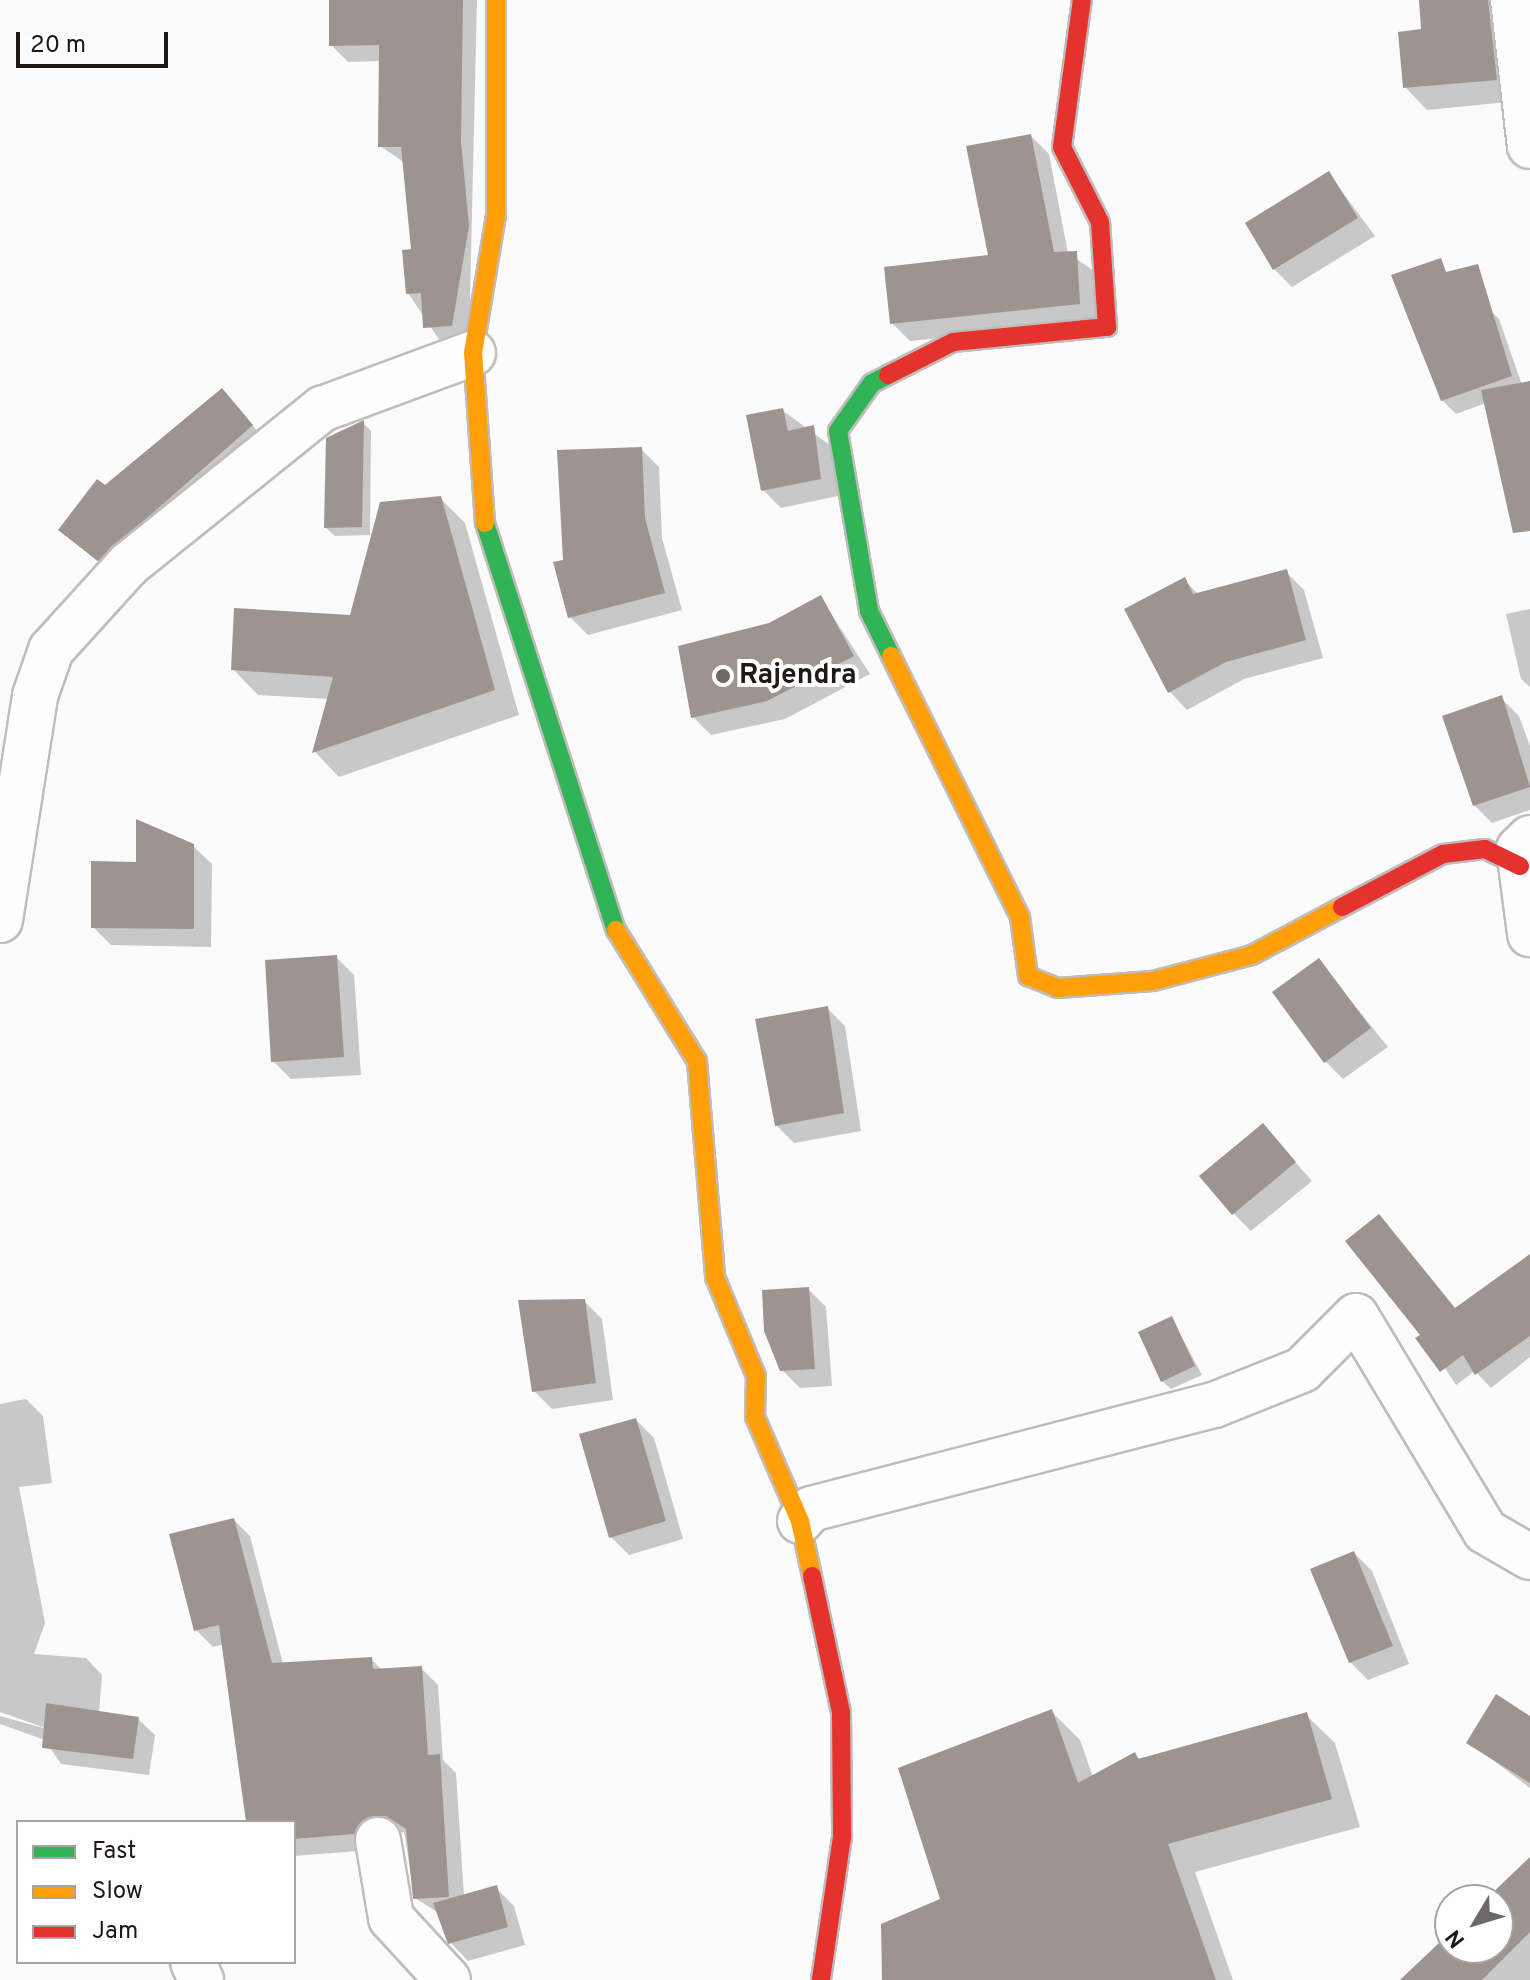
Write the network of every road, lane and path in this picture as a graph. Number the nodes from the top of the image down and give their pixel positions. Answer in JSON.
{"nodes":[{"id":1,"x":496,"y":0,"type":"edge"},
{"id":2,"x":1082,"y":0,"type":"edge"},
{"id":3,"x":1513,"y":0,"type":"edge"},
{"id":4,"x":1529,"y":133,"type":"edge"},
{"id":5,"x":473,"y":353,"type":"junction"},
{"id":6,"x":1525,"y":852,"type":"edge"},
{"id":7,"x":0,"y":920,"type":"edge"},
{"id":8,"x":1530,"y":934,"type":"edge"},
{"id":9,"x":800,"y":1521,"type":"junction"},
{"id":10,"x":1530,"y":1557,"type":"edge"},
{"id":11,"x":378,"y":1840,"type":"dead end"},
{"id":12,"x":448,"y":1980,"type":"edge"},
{"id":13,"x":821,"y":1980,"type":"edge"}],
"edges":[{"from":1,"to":5,"type":"street"},
{"from":2,"to":6,"type":"street"},
{"from":3,"to":4,"type":"street"},
{"from":5,"to":7,"type":"street"},
{"from":5,"to":9,"type":"street"},
{"from":6,"to":8,"type":"street"},
{"from":9,"to":10,"type":"street"},
{"from":9,"to":13,"type":"street"},
{"from":11,"to":12,"type":"street"}]}
